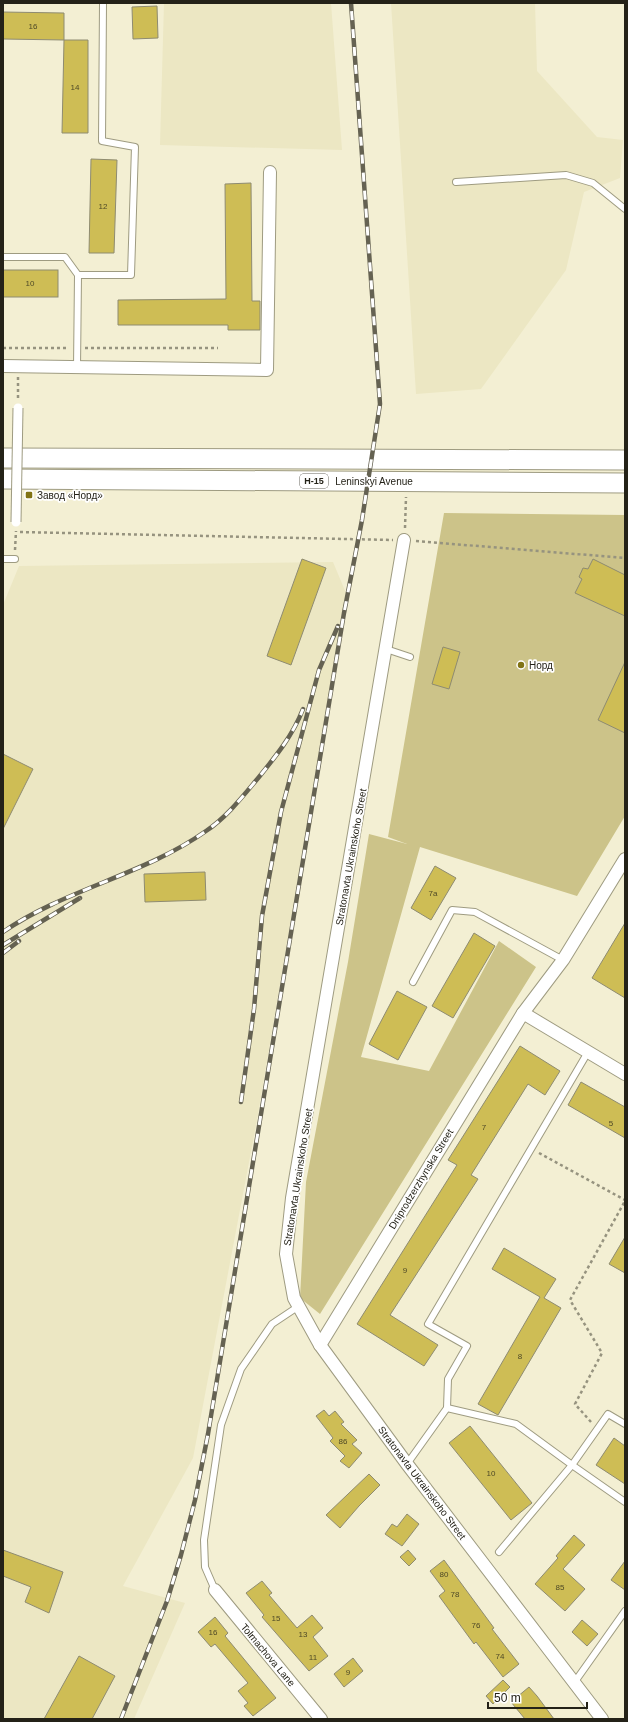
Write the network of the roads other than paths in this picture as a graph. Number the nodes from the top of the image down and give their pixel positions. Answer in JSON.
{"nodes":[{"id":1,"x":103,"y":3,"type":"edge"},
{"id":2,"x":270,"y":172,"type":"dead end"},
{"id":3,"x":456,"y":182,"type":"dead end"},
{"id":4,"x":625,"y":209,"type":"edge"},
{"id":5,"x":3,"y":257,"type":"edge"},
{"id":6,"x":78,"y":275,"type":"junction"},
{"id":7,"x":3,"y":366,"type":"edge"},
{"id":8,"x":77,"y":368,"type":"junction"},
{"id":9,"x":18,"y":408,"type":"road end"},
{"id":10,"x":3,"y":458,"type":"edge"},
{"id":11,"x":625,"y":460,"type":"edge"},
{"id":12,"x":3,"y":479,"type":"edge"},
{"id":13,"x":625,"y":483,"type":"edge"},
{"id":14,"x":16,"y":522,"type":"road end"},
{"id":15,"x":404,"y":540,"type":"road end"},
{"id":16,"x":3,"y":558,"type":"edge"},
{"id":17,"x":15,"y":559,"type":"road end"},
{"id":18,"x":386,"y":649,"type":"junction"},
{"id":19,"x":410,"y":657,"type":"dead end"},
{"id":20,"x":625,"y":858,"type":"edge"},
{"id":21,"x":563,"y":960,"type":"junction"},
{"id":22,"x":413,"y":982,"type":"dead end"},
{"id":23,"x":523,"y":1013,"type":"junction"},
{"id":24,"x":588,"y":1052,"type":"junction"},
{"id":25,"x":625,"y":1074,"type":"edge"},
{"id":26,"x":299,"y":1306,"type":"junction"},
{"id":27,"x":320,"y":1345,"type":"junction"},
{"id":28,"x":447,"y":1408,"type":"junction"},
{"id":29,"x":625,"y":1424,"type":"edge"},
{"id":30,"x":407,"y":1464,"type":"junction"},
{"id":31,"x":572,"y":1465,"type":"junction"},
{"id":32,"x":625,"y":1502,"type":"edge"},
{"id":33,"x":499,"y":1552,"type":"dead end"},
{"id":34,"x":215,"y":1590,"type":"joint"},
{"id":35,"x":625,"y":1611,"type":"edge"},
{"id":36,"x":574,"y":1683,"type":"junction"},
{"id":37,"x":321,"y":1719,"type":"edge"},
{"id":38,"x":602,"y":1719,"type":"edge"}],
"edges":[{"from":1,"to":6,"type":"lane"},
{"from":2,"to":8,"type":"street"},
{"from":3,"to":4,"type":"lane"},
{"from":5,"to":6,"type":"lane"},
{"from":6,"to":8,"type":"lane"},
{"from":7,"to":8,"type":"street"},
{"from":9,"to":14,"type":"street","bridge":true},
{"from":10,"to":11,"type":"main road"},
{"from":12,"to":13,"type":"main road","name":"Leninskyi Avenue","number":"Н-15"},
{"from":15,"to":18,"type":"street","name":"Stratonavta Ukrainskoho Street"},
{"from":16,"to":17,"type":"lane"},
{"from":18,"to":19,"type":"lane"},
{"from":18,"to":26,"type":"street","name":"Stratonavta Ukrainskoho Street"},
{"from":20,"to":21,"type":"street","name":"Dniprodzerzhynska Street"},
{"from":21,"to":22,"type":"lane"},
{"from":21,"to":23,"type":"street","name":"Dniprodzerzhynska Street"},
{"from":23,"to":24,"type":"street"},
{"from":23,"to":27,"type":"street","name":"Dniprodzerzhynska Street"},
{"from":24,"to":25,"type":"street"},
{"from":24,"to":28,"type":"lane"},
{"from":26,"to":27,"type":"street","name":"Stratonavta Ukrainskoho Street"},
{"from":26,"to":34,"type":"lane"},
{"from":27,"to":30,"type":"street","name":"Stratonavta Ukrainskoho Street"},
{"from":28,"to":30,"type":"lane"},
{"from":28,"to":31,"type":"lane"},
{"from":29,"to":31,"type":"lane"},
{"from":30,"to":36,"type":"street","name":"Stratonavta Ukrainskoho Street"},
{"from":31,"to":32,"type":"lane"},
{"from":31,"to":33,"type":"lane"},
{"from":34,"to":37,"type":"street","name":"Tolmachova Lane"},
{"from":35,"to":36,"type":"lane"},
{"from":36,"to":38,"type":"street","name":"Stratonavta Ukrainskoho Street"}]}
